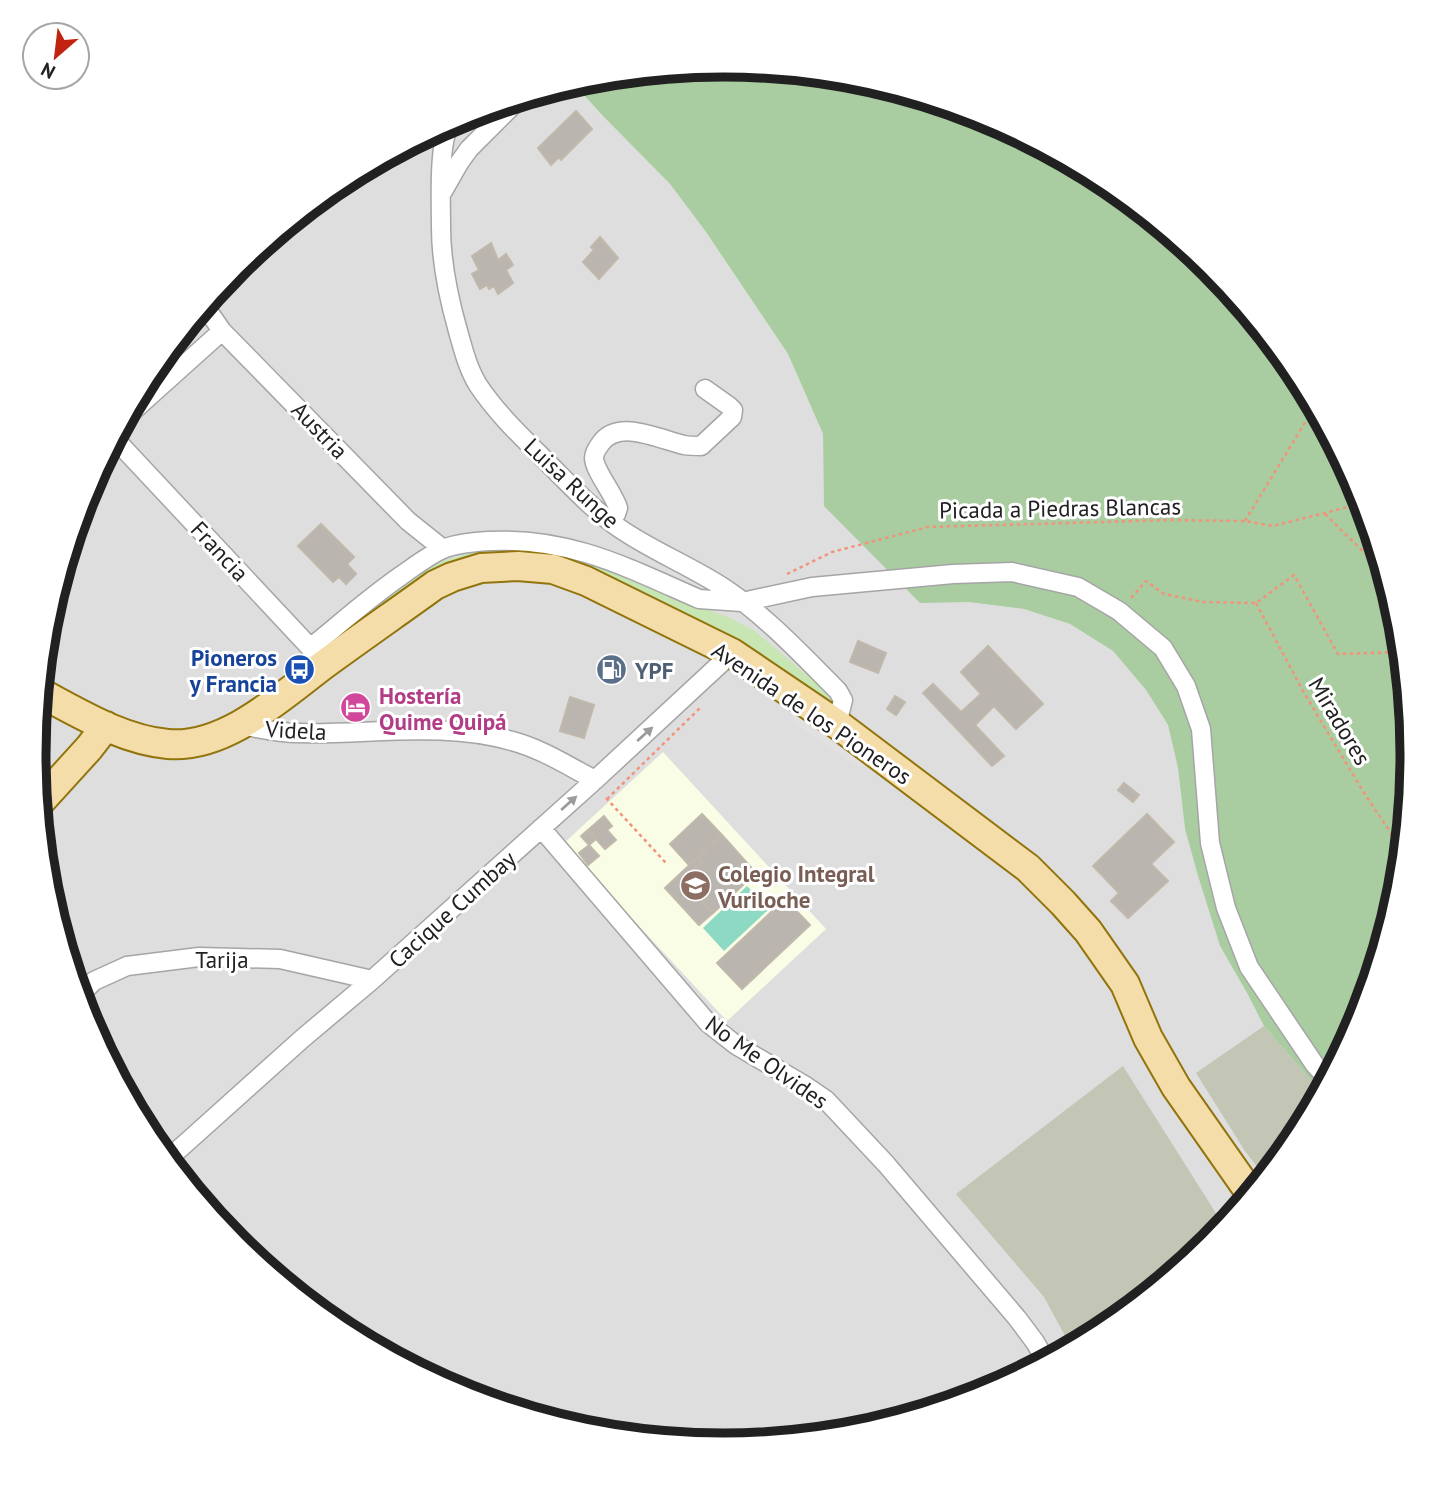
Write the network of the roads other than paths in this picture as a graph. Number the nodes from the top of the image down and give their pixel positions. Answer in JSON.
{"nodes":[{"id":1,"x":506,"y":113,"type":"edge"},
{"id":2,"x":445,"y":137,"type":"edge"},
{"id":3,"x":441,"y":194,"type":"junction"},
{"id":4,"x":210,"y":313,"type":"edge"},
{"id":5,"x":222,"y":331,"type":"junction"},
{"id":6,"x":705,"y":389,"type":"dead end"},
{"id":7,"x":148,"y":397,"type":"edge"},
{"id":8,"x":120,"y":445,"type":"edge"},
{"id":9,"x":609,"y":520,"type":"junction"},
{"id":10,"x":443,"y":549,"type":"junction"},
{"id":11,"x":742,"y":602,"type":"junction"},
{"id":12,"x":733,"y":653,"type":"junction"},
{"id":13,"x":318,"y":656,"type":"junction"},
{"id":14,"x":48,"y":696,"type":"edge"},
{"id":15,"x":837,"y":724,"type":"junction"},
{"id":16,"x":240,"y":725,"type":"junction"},
{"id":17,"x":106,"y":726,"type":"junction"},
{"id":18,"x":595,"y":780,"type":"junction"},
{"id":19,"x":47,"y":794,"type":"edge"},
{"id":20,"x":541,"y":828,"type":"junction"},
{"id":21,"x":372,"y":980,"type":"junction"},
{"id":22,"x":87,"y":988,"type":"edge"},
{"id":23,"x":1322,"y":1072,"type":"edge"},
{"id":24,"x":175,"y":1152,"type":"edge"},
{"id":25,"x":1245,"y":1186,"type":"edge"},
{"id":26,"x":1041,"y":1353,"type":"edge"}],
"edges":[{"from":1,"to":3,"type":"street"},
{"from":2,"to":3,"type":"street","name":"Luisa Runge"},
{"from":3,"to":9,"type":"street","name":"Luisa Runge"},
{"from":4,"to":5,"type":"street","name":"Austria"},
{"from":5,"to":7,"type":"street"},
{"from":5,"to":10,"type":"street","name":"Austria"},
{"from":6,"to":9,"type":"street"},
{"from":8,"to":13,"type":"street","name":"Francia"},
{"from":9,"to":11,"type":"street","name":"Luisa Runge"},
{"from":10,"to":11,"type":"street"},
{"from":10,"to":13,"type":"street"},
{"from":11,"to":15,"type":"street","name":"Luisa Runge"},
{"from":11,"to":23,"type":"street"},
{"from":12,"to":13,"type":"main road","name":"Avenida de los Pioneros"},
{"from":12,"to":15,"type":"main road","name":"Avenida de los Pioneros"},
{"from":18,"to":12,"type":"street","name":"Cacique Cumbay","one_way":true},
{"from":13,"to":16,"type":"main road","name":"Avenida de los Pioneros"},
{"from":14,"to":17,"type":"main road","name":"Avenida de los Pioneros"},
{"from":15,"to":25,"type":"main road","name":"Avenida de los Pioneros"},
{"from":16,"to":17,"type":"main road","name":"Avenida de los Pioneros"},
{"from":16,"to":18,"type":"street","name":"Videla"},
{"from":17,"to":19,"type":"main road"},
{"from":20,"to":18,"type":"street","name":"Cacique Cumbay","one_way":true},
{"from":20,"to":21,"type":"street","name":"Cacique Cumbay"},
{"from":20,"to":26,"type":"street","name":"No Me Olvides"},
{"from":21,"to":22,"type":"street","name":"Tarija"},
{"from":21,"to":24,"type":"street","name":"Cacique Cumbay"}]}
